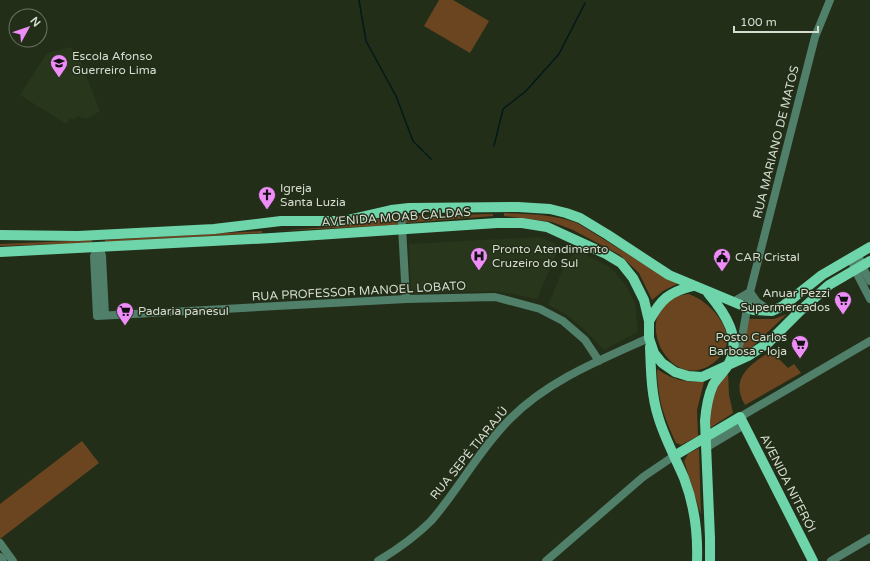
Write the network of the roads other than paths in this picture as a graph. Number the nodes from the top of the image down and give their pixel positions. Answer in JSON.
{"nodes":[{"id":1,"x":830,"y":0,"type":"edge"},
{"id":2,"x":401,"y":209,"type":"junction"},
{"id":3,"x":274,"y":222,"type":"junction"},
{"id":4,"x":403,"y":229,"type":"junction"},
{"id":5,"x":0,"y":235,"type":"edge"},
{"id":6,"x":100,"y":235,"type":"junction"},
{"id":7,"x":272,"y":238,"type":"junction"},
{"id":8,"x":99,"y":246,"type":"junction"},
{"id":9,"x":870,"y":247,"type":"edge"},
{"id":10,"x":0,"y":252,"type":"edge"},
{"id":11,"x":855,"y":256,"type":"junction"},
{"id":12,"x":862,"y":266,"type":"edge"},
{"id":13,"x":870,"y":282,"type":"edge"},
{"id":14,"x":693,"y":286,"type":"junction"},
{"id":15,"x":706,"y":292,"type":"junction"},
{"id":16,"x":750,"y":292,"type":"junction"},
{"id":17,"x":406,"y":299,"type":"junction"},
{"id":18,"x":870,"y":299,"type":"edge"},
{"id":19,"x":733,"y":302,"type":"junction"},
{"id":20,"x":748,"y":308,"type":"junction"},
{"id":21,"x":772,"y":311,"type":"junction"},
{"id":22,"x":649,"y":320,"type":"junction"},
{"id":23,"x":649,"y":338,"type":"junction"},
{"id":24,"x":870,"y":341,"type":"edge"},
{"id":25,"x":599,"y":361,"type":"junction"},
{"id":26,"x":728,"y":365,"type":"junction"},
{"id":27,"x":742,"y":421,"type":"junction"},
{"id":28,"x":707,"y":442,"type":"junction"},
{"id":29,"x":674,"y":456,"type":"junction"},
{"id":30,"x":870,"y":538,"type":"edge"},
{"id":31,"x":0,"y":543,"type":"edge"},
{"id":32,"x":0,"y":557,"type":"edge"},
{"id":33,"x":3,"y":561,"type":"edge"},
{"id":34,"x":13,"y":561,"type":"edge"},
{"id":35,"x":378,"y":561,"type":"edge"},
{"id":36,"x":546,"y":561,"type":"edge"},
{"id":37,"x":697,"y":561,"type":"edge"},
{"id":38,"x":710,"y":561,"type":"edge"},
{"id":39,"x":813,"y":561,"type":"edge"},
{"id":40,"x":831,"y":561,"type":"edge"}],
"edges":[{"from":1,"to":16,"type":"street","name":"RUA MARIANO DE MATOS"},
{"from":2,"to":3,"type":"main road","name":"AVENIDA MOAB CALDAS"},
{"from":2,"to":4,"type":"street"},
{"from":2,"to":14,"type":"main road","name":"AVENIDA MOAB CALDAS"},
{"from":3,"to":6,"type":"main road","name":"AVENIDA MOAB CALDAS"},
{"from":3,"to":7,"type":"main road"},
{"from":4,"to":7,"type":"main road","name":"AVENIDA MOAB CALDAS"},
{"from":4,"to":17,"type":"street"},
{"from":4,"to":22,"type":"main road","name":"AVENIDA MOAB CALDAS"},
{"from":5,"to":6,"type":"main road","name":"AVENIDA MOAB CALDAS"},
{"from":6,"to":8,"type":"main road"},
{"from":7,"to":8,"type":"main road","name":"AVENIDA MOAB CALDAS"},
{"from":8,"to":10,"type":"main road","name":"AVENIDA MOAB CALDAS"},
{"from":8,"to":17,"type":"street","name":"RUA PROFESSOR MANOEL LOBATO"},
{"from":9,"to":11,"type":"main road"},
{"from":11,"to":12,"type":"street"},
{"from":11,"to":21,"type":"main road"},
{"from":12,"to":13,"type":"street"},
{"from":12,"to":18,"type":"street"},
{"from":12,"to":26,"type":"main road"},
{"from":14,"to":15,"type":"main road","name":"AVENIDA MOAB CALDAS"},
{"from":14,"to":22,"type":"main road"},
{"from":15,"to":19,"type":"main road","name":"AVENIDA MOAB CALDAS"},
{"from":15,"to":26,"type":"main road","name":"AVENIDA MOAB CALDAS"},
{"from":16,"to":19,"type":"street"},
{"from":16,"to":20,"type":"street","name":"RUA MARIANO DE MATOS"},
{"from":16,"to":21,"type":"street"},
{"from":17,"to":25,"type":"street","name":"RUA PROFESSOR MANOEL LOBATO"},
{"from":19,"to":20,"type":"main road","name":"AVENIDA MOAB CALDAS"},
{"from":20,"to":21,"type":"main road","name":"AVENIDA MOAB CALDAS"},
{"from":20,"to":26,"type":"street","name":"RUA MARIANO DE MATOS"},
{"from":22,"to":23,"type":"main road","name":"AVENIDA MOAB CALDAS"},
{"from":23,"to":25,"type":"street","name":"RUA SEPÉ TIARAJÚ"},
{"from":23,"to":26,"type":"main road","name":"AVENIDA MOAB CALDAS"},
{"from":23,"to":29,"type":"main road"},
{"from":24,"to":27,"type":"street"},
{"from":25,"to":35,"type":"street","name":"RUA SEPÉ TIARAJÚ"},
{"from":26,"to":28,"type":"main road"},
{"from":27,"to":28,"type":"main road"},
{"from":27,"to":39,"type":"main road","name":"AVENIDA NITERÓI"},
{"from":28,"to":29,"type":"main road"},
{"from":28,"to":38,"type":"main road"},
{"from":29,"to":36,"type":"street"},
{"from":29,"to":37,"type":"main road"},
{"from":30,"to":40,"type":"street"},
{"from":31,"to":34,"type":"street"},
{"from":32,"to":33,"type":"street"}]}
